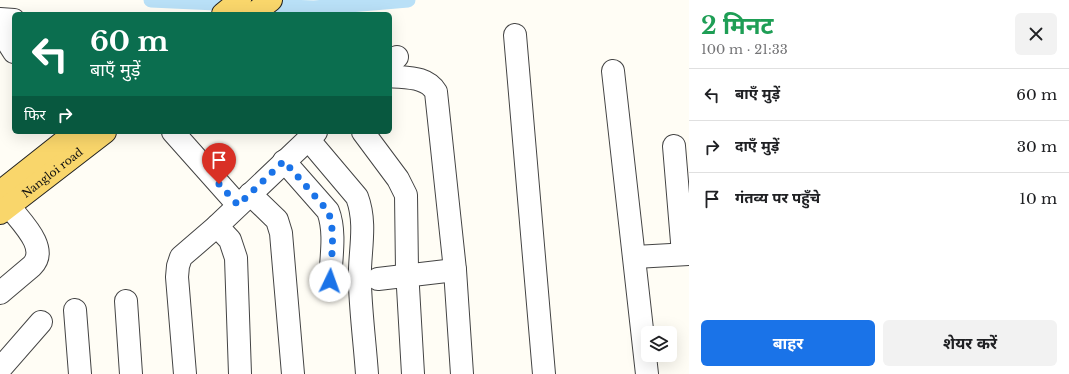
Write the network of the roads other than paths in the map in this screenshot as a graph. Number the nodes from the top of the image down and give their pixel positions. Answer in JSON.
{"nodes":[{"id":1,"x":515,"y":35,"type":"dead end"},
{"id":2,"x":392,"y":66,"type":"edge"},
{"id":3,"x":613,"y":71,"type":"dead end"},
{"id":4,"x":71,"y":134,"type":"edge"},
{"id":5,"x":103,"y":134,"type":"edge"},
{"id":6,"x":175,"y":134,"type":"edge"},
{"id":7,"x":364,"y":134,"type":"edge"},
{"id":8,"x":312,"y":136,"type":"edge"},
{"id":9,"x":674,"y":146,"type":"dead end"},
{"id":10,"x":284,"y":161,"type":"junction"},
{"id":11,"x":244,"y":199,"type":"junction"},
{"id":12,"x":3,"y":204,"type":"edge"},
{"id":13,"x":218,"y":226,"type":"junction"},
{"id":14,"x":686,"y":254,"type":"edge"},
{"id":15,"x":635,"y":257,"type":"junction"},
{"id":16,"x":455,"y":270,"type":"junction"},
{"id":17,"x":407,"y":275,"type":"junction"},
{"id":18,"x":378,"y":279,"type":"dead end"},
{"id":19,"x":330,"y":281,"type":"dead end"},
{"id":20,"x":0,"y":293,"type":"edge"},
{"id":21,"x":126,"y":301,"type":"dead end"},
{"id":22,"x":75,"y":310,"type":"dead end"},
{"id":23,"x":41,"y":322,"type":"dead end"},
{"id":24,"x":0,"y":369,"type":"edge"},
{"id":25,"x":77,"y":371,"type":"edge"},
{"id":26,"x":131,"y":374,"type":"edge"},
{"id":27,"x":185,"y":374,"type":"edge"},
{"id":28,"x":240,"y":374,"type":"edge"},
{"id":29,"x":293,"y":374,"type":"edge"},
{"id":30,"x":367,"y":374,"type":"edge"},
{"id":31,"x":413,"y":374,"type":"edge"},
{"id":32,"x":462,"y":374,"type":"edge"},
{"id":33,"x":544,"y":374,"type":"edge"},
{"id":34,"x":647,"y":374,"type":"edge"}],
"edges":[{"from":1,"to":33,"type":"street"},
{"from":2,"to":16,"type":"street"},
{"from":3,"to":15,"type":"street"},
{"from":4,"to":12,"type":"main road"},
{"from":5,"to":12,"type":"main road","name":"Nangloi road"},
{"from":6,"to":11,"type":"street"},
{"from":7,"to":17,"type":"street"},
{"from":8,"to":10,"type":"street"},
{"from":8,"to":30,"type":"street"},
{"from":9,"to":14,"type":"street"},
{"from":10,"to":11,"type":"street"},
{"from":10,"to":19,"type":"street"},
{"from":11,"to":13,"type":"street"},
{"from":11,"to":29,"type":"street"},
{"from":12,"to":20,"type":"street"},
{"from":13,"to":27,"type":"street"},
{"from":13,"to":28,"type":"street"},
{"from":14,"to":15,"type":"street"},
{"from":15,"to":34,"type":"street"},
{"from":16,"to":17,"type":"street"},
{"from":16,"to":32,"type":"street"},
{"from":17,"to":18,"type":"street"},
{"from":17,"to":31,"type":"street"},
{"from":21,"to":26,"type":"street"},
{"from":22,"to":25,"type":"street"},
{"from":23,"to":24,"type":"street"}]}
